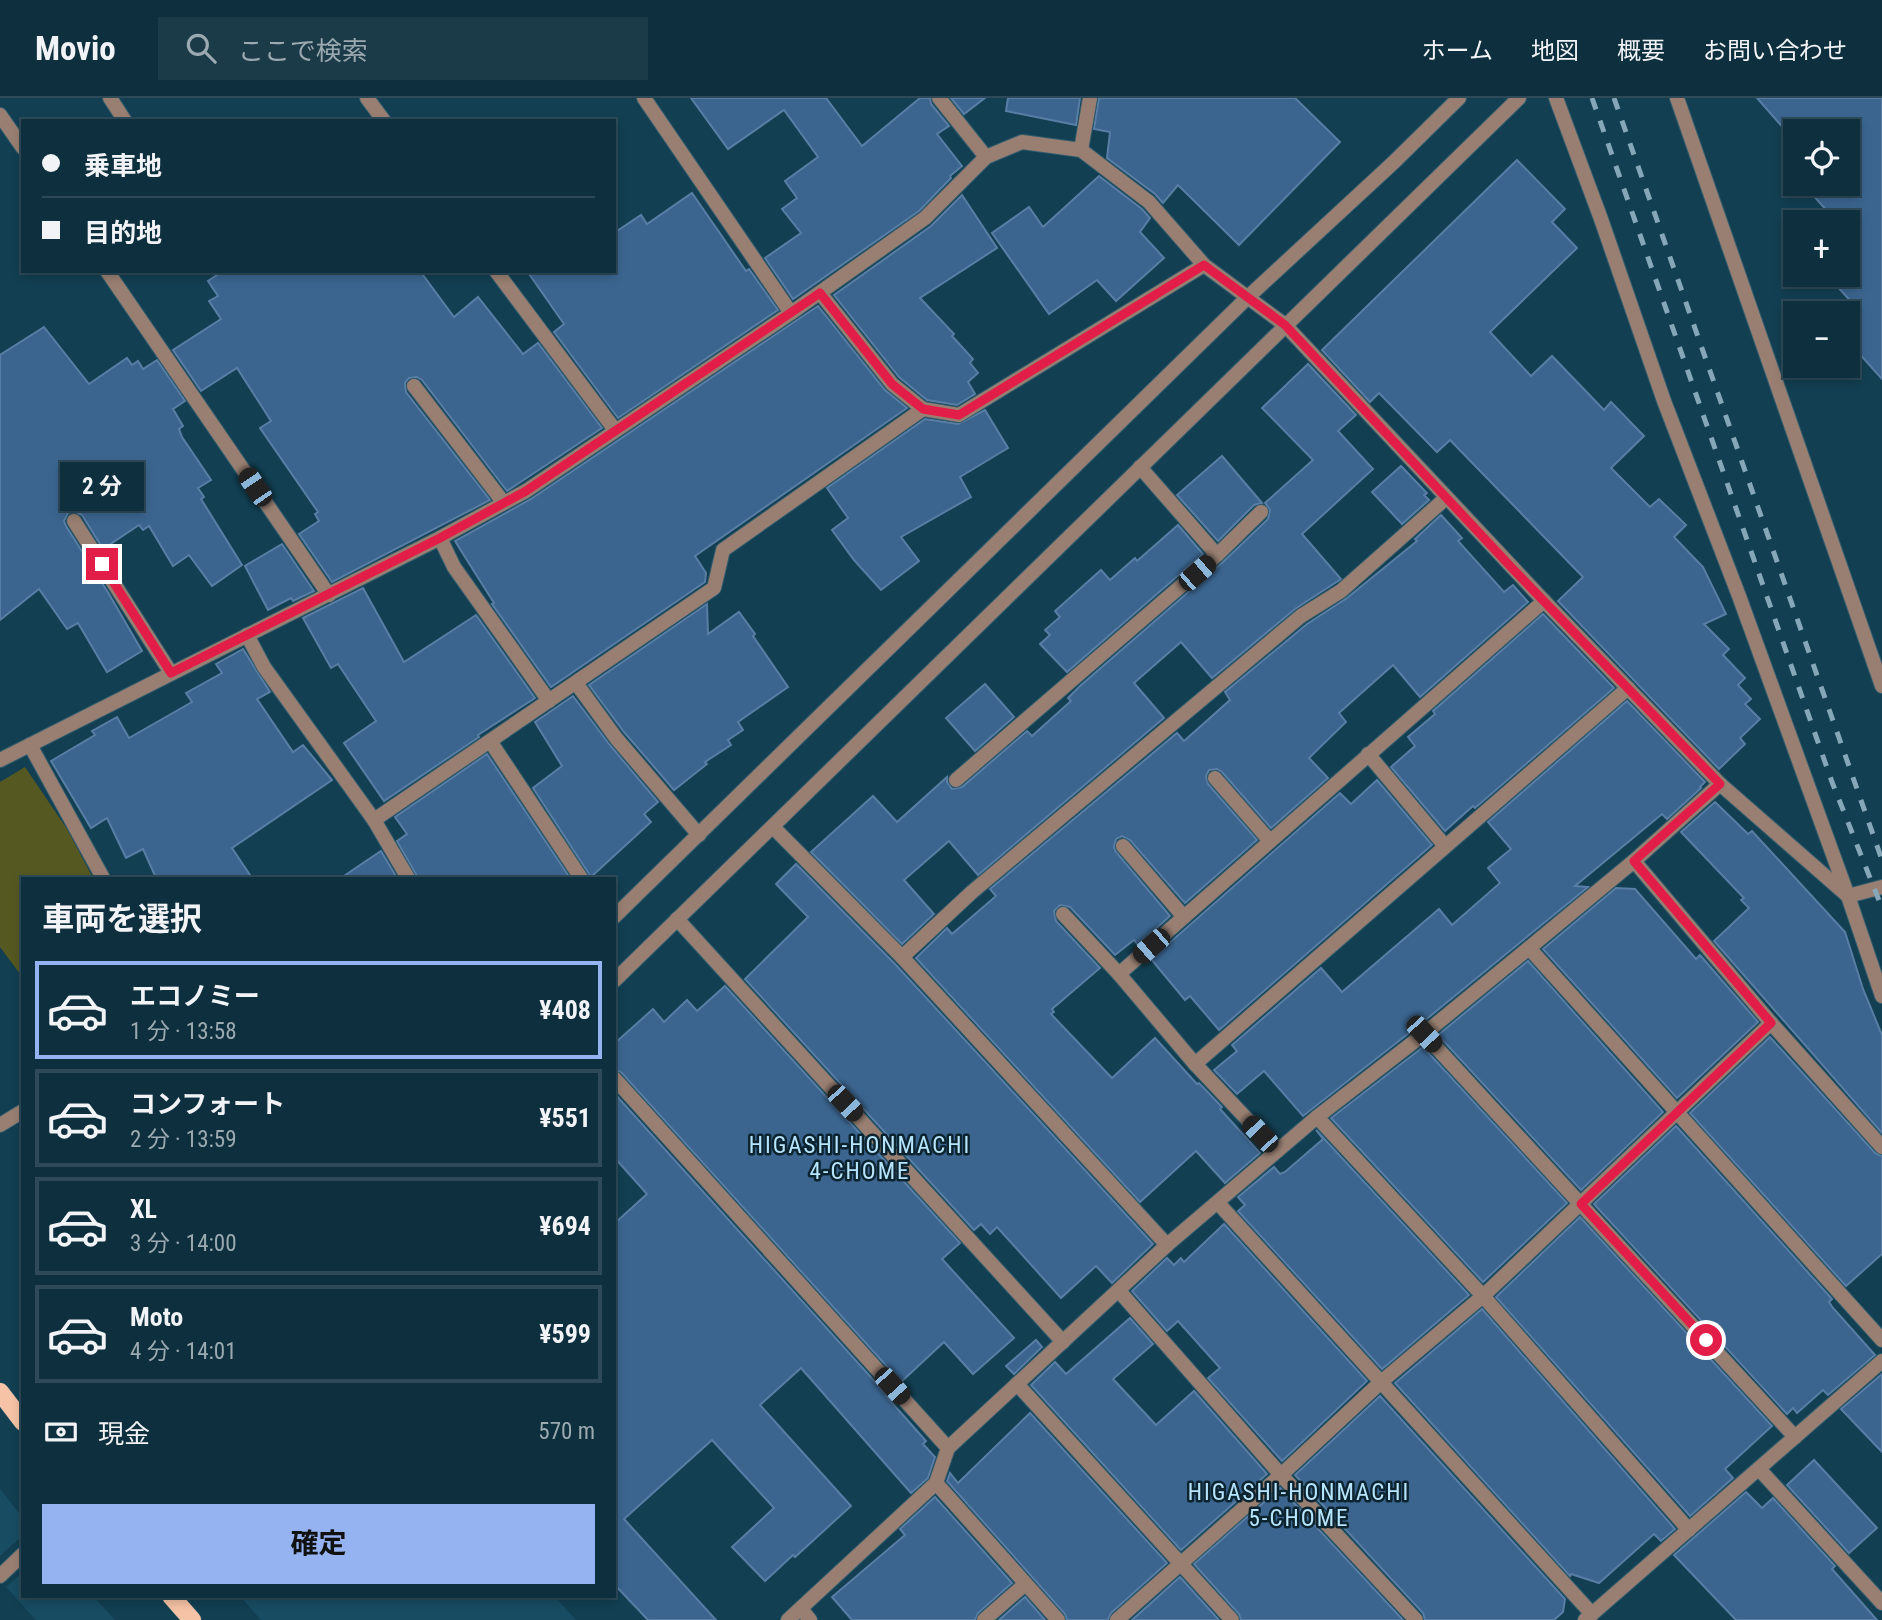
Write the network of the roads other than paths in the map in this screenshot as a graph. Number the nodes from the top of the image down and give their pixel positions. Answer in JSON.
{"nodes":[{"id":1,"x":110,"y":98,"type":"edge"},
{"id":2,"x":367,"y":98,"type":"edge"},
{"id":3,"x":644,"y":98,"type":"edge"},
{"id":4,"x":939,"y":98,"type":"edge"},
{"id":5,"x":1090,"y":98,"type":"edge"},
{"id":6,"x":1458,"y":98,"type":"edge"},
{"id":7,"x":1519,"y":98,"type":"edge"},
{"id":8,"x":1556,"y":98,"type":"edge"},
{"id":9,"x":1677,"y":98,"type":"edge"},
{"id":10,"x":0,"y":115,"type":"edge"},
{"id":11,"x":124,"y":119,"type":"edge"},
{"id":12,"x":383,"y":119,"type":"edge"},
{"id":13,"x":21,"y":145,"type":"edge"},
{"id":14,"x":1081,"y":150,"type":"junction"},
{"id":15,"x":986,"y":157,"type":"junction"},
{"id":16,"x":1204,"y":265,"type":"junction"},
{"id":17,"x":108,"y":273,"type":"edge"},
{"id":18,"x":497,"y":273,"type":"edge"},
{"id":19,"x":820,"y":293,"type":"junction"},
{"id":20,"x":1248,"y":297,"type":"junction"},
{"id":21,"x":792,"y":313,"type":"junction"},
{"id":22,"x":1285,"y":325,"type":"junction"},
{"id":23,"x":414,"y":386,"type":"dead end"},
{"id":24,"x":923,"y":409,"type":"junction"},
{"id":25,"x":615,"y":430,"type":"junction"},
{"id":26,"x":1140,"y":467,"type":"junction"},
{"id":27,"x":1447,"y":498,"type":"junction"},
{"id":28,"x":504,"y":503,"type":"junction"},
{"id":29,"x":1261,"y":512,"type":"dead end"},
{"id":30,"x":74,"y":520,"type":"dead end"},
{"id":31,"x":440,"y":538,"type":"junction"},
{"id":32,"x":1217,"y":555,"type":"junction"},
{"id":33,"x":329,"y":595,"type":"junction"},
{"id":34,"x":1544,"y":601,"type":"junction"},
{"id":35,"x":247,"y":635,"type":"junction"},
{"id":36,"x":171,"y":673,"type":"junction"},
{"id":37,"x":576,"y":683,"type":"junction"},
{"id":38,"x":1882,"y":686,"type":"edge"},
{"id":39,"x":1628,"y":688,"type":"junction"},
{"id":40,"x":549,"y":701,"type":"junction"},
{"id":41,"x":490,"y":741,"type":"junction"},
{"id":42,"x":30,"y":745,"type":"junction"},
{"id":43,"x":1368,"y":754,"type":"junction"},
{"id":44,"x":0,"y":760,"type":"edge"},
{"id":45,"x":1215,"y":778,"type":"dead end"},
{"id":46,"x":956,"y":780,"type":"dead end"},
{"id":47,"x":1720,"y":784,"type":"junction"},
{"id":48,"x":373,"y":820,"type":"junction"},
{"id":49,"x":773,"y":827,"type":"junction"},
{"id":50,"x":699,"y":835,"type":"junction"},
{"id":51,"x":1270,"y":841,"type":"junction"},
{"id":52,"x":1123,"y":846,"type":"dead end"},
{"id":53,"x":1445,"y":846,"type":"junction"},
{"id":54,"x":1634,"y":861,"type":"junction"},
{"id":55,"x":102,"y":877,"type":"edge"},
{"id":56,"x":407,"y":877,"type":"edge"},
{"id":57,"x":580,"y":877,"type":"edge"},
{"id":58,"x":1882,"y":887,"type":"edge"},
{"id":59,"x":1848,"y":896,"type":"junction"},
{"id":60,"x":1063,"y":914,"type":"dead end"},
{"id":61,"x":616,"y":915,"type":"edge"},
{"id":62,"x":1184,"y":917,"type":"junction"},
{"id":63,"x":677,"y":919,"type":"junction"},
{"id":64,"x":1529,"y":948,"type":"junction"},
{"id":65,"x":902,"y":957,"type":"junction"},
{"id":66,"x":1119,"y":974,"type":"junction"},
{"id":67,"x":616,"y":980,"type":"edge"},
{"id":68,"x":1882,"y":996,"type":"edge"},
{"id":69,"x":1771,"y":1023,"type":"junction"},
{"id":70,"x":1424,"y":1034,"type":"junction"},
{"id":71,"x":1195,"y":1064,"type":"junction"},
{"id":72,"x":616,"y":1080,"type":"edge"},
{"id":73,"x":21,"y":1112,"type":"edge"},
{"id":74,"x":1677,"y":1113,"type":"junction"},
{"id":75,"x":1317,"y":1117,"type":"junction"},
{"id":76,"x":0,"y":1125,"type":"edge"},
{"id":77,"x":1882,"y":1147,"type":"edge"},
{"id":78,"x":1277,"y":1151,"type":"junction"},
{"id":79,"x":1218,"y":1203,"type":"junction"},
{"id":80,"x":1581,"y":1204,"type":"junction"},
{"id":81,"x":1167,"y":1245,"type":"junction"},
{"id":82,"x":1119,"y":1291,"type":"junction"},
{"id":83,"x":1483,"y":1296,"type":"junction"},
{"id":84,"x":1882,"y":1340,"type":"edge"},
{"id":85,"x":1063,"y":1342,"type":"junction"},
{"id":86,"x":1882,"y":1362,"type":"edge"},
{"id":87,"x":1381,"y":1381,"type":"junction"},
{"id":88,"x":1017,"y":1384,"type":"junction"},
{"id":89,"x":0,"y":1392,"type":"edge"},
{"id":90,"x":21,"y":1419,"type":"edge"},
{"id":91,"x":1795,"y":1437,"type":"junction"},
{"id":92,"x":948,"y":1448,"type":"junction"},
{"id":93,"x":1759,"y":1469,"type":"junction"},
{"id":94,"x":1281,"y":1475,"type":"junction"},
{"id":95,"x":936,"y":1483,"type":"junction"},
{"id":96,"x":1689,"y":1530,"type":"junction"},
{"id":97,"x":21,"y":1556,"type":"edge"},
{"id":98,"x":1181,"y":1563,"type":"junction"},
{"id":99,"x":0,"y":1576,"type":"edge"},
{"id":100,"x":1024,"y":1585,"type":"junction"},
{"id":101,"x":174,"y":1598,"type":"edge"},
{"id":102,"x":1882,"y":1603,"type":"edge"},
{"id":103,"x":805,"y":1614,"type":"edge"},
{"id":104,"x":1589,"y":1617,"type":"edge"},
{"id":105,"x":192,"y":1620,"type":"edge"},
{"id":106,"x":788,"y":1620,"type":"edge"},
{"id":107,"x":984,"y":1620,"type":"edge"},
{"id":108,"x":1058,"y":1620,"type":"edge"},
{"id":109,"x":1117,"y":1620,"type":"edge"},
{"id":110,"x":1232,"y":1620,"type":"edge"},
{"id":111,"x":1416,"y":1620,"type":"edge"}],
"edges":[{"from":1,"to":11,"type":"street"},
{"from":2,"to":12,"type":"street"},
{"from":3,"to":21,"type":"street"},
{"from":4,"to":15,"type":"street"},
{"from":5,"to":14,"type":"street"},
{"from":6,"to":20,"type":"street"},
{"from":7,"to":22,"type":"street"},
{"from":8,"to":59,"type":"street"},
{"from":9,"to":38,"type":"street"},
{"from":10,"to":13,"type":"street"},
{"from":14,"to":15,"type":"street"},
{"from":14,"to":16,"type":"street"},
{"from":15,"to":19,"type":"street"},
{"from":16,"to":20,"type":"street"},
{"from":16,"to":24,"type":"street"},
{"from":17,"to":33,"type":"street"},
{"from":18,"to":25,"type":"street"},
{"from":19,"to":21,"type":"street"},
{"from":19,"to":24,"type":"street"},
{"from":20,"to":22,"type":"street"},
{"from":20,"to":50,"type":"street"},
{"from":21,"to":25,"type":"street"},
{"from":22,"to":26,"type":"street"},
{"from":22,"to":27,"type":"street"},
{"from":23,"to":28,"type":"street"},
{"from":24,"to":37,"type":"street"},
{"from":25,"to":28,"type":"street"},
{"from":26,"to":32,"type":"street"},
{"from":26,"to":49,"type":"street"},
{"from":27,"to":34,"type":"street"},
{"from":27,"to":65,"type":"street"},
{"from":28,"to":31,"type":"street"},
{"from":29,"to":32,"type":"street"},
{"from":30,"to":36,"type":"street"},
{"from":31,"to":33,"type":"street"},
{"from":31,"to":40,"type":"street"},
{"from":32,"to":46,"type":"street"},
{"from":33,"to":35,"type":"street"},
{"from":34,"to":39,"type":"street"},
{"from":34,"to":43,"type":"street"},
{"from":35,"to":36,"type":"street"},
{"from":35,"to":48,"type":"street"},
{"from":36,"to":42,"type":"street"},
{"from":37,"to":40,"type":"street"},
{"from":37,"to":50,"type":"street"},
{"from":39,"to":47,"type":"street"},
{"from":39,"to":53,"type":"street"},
{"from":40,"to":41,"type":"street"},
{"from":41,"to":48,"type":"street"},
{"from":41,"to":57,"type":"street"},
{"from":42,"to":44,"type":"street"},
{"from":42,"to":55,"type":"street"},
{"from":43,"to":51,"type":"street"},
{"from":43,"to":53,"type":"street"},
{"from":45,"to":51,"type":"street"},
{"from":47,"to":54,"type":"street"},
{"from":47,"to":59,"type":"street"},
{"from":48,"to":56,"type":"street"},
{"from":49,"to":63,"type":"street"},
{"from":49,"to":65,"type":"street"},
{"from":50,"to":61,"type":"street"},
{"from":51,"to":62,"type":"street"},
{"from":52,"to":62,"type":"street"},
{"from":53,"to":71,"type":"street"},
{"from":54,"to":64,"type":"street"},
{"from":54,"to":69,"type":"street"},
{"from":58,"to":59,"type":"street"},
{"from":59,"to":68,"type":"street"},
{"from":60,"to":66,"type":"street"},
{"from":62,"to":66,"type":"street"},
{"from":63,"to":67,"type":"street"},
{"from":63,"to":85,"type":"street"},
{"from":64,"to":70,"type":"street"},
{"from":64,"to":74,"type":"street"},
{"from":65,"to":81,"type":"street"},
{"from":66,"to":71,"type":"street"},
{"from":69,"to":74,"type":"street"},
{"from":69,"to":77,"type":"street"},
{"from":70,"to":75,"type":"street"},
{"from":70,"to":80,"type":"street"},
{"from":71,"to":78,"type":"street"},
{"from":72,"to":92,"type":"street"},
{"from":73,"to":76,"type":"street"},
{"from":74,"to":80,"type":"street"},
{"from":74,"to":84,"type":"street"},
{"from":75,"to":78,"type":"street"},
{"from":75,"to":83,"type":"street"},
{"from":78,"to":79,"type":"street"},
{"from":79,"to":81,"type":"street"},
{"from":79,"to":87,"type":"street"},
{"from":80,"to":83,"type":"street"},
{"from":80,"to":91,"type":"street"},
{"from":81,"to":82,"type":"street"},
{"from":82,"to":85,"type":"street"},
{"from":82,"to":94,"type":"street"},
{"from":83,"to":87,"type":"street"},
{"from":83,"to":96,"type":"street"},
{"from":85,"to":88,"type":"street"},
{"from":86,"to":91,"type":"street"},
{"from":87,"to":94,"type":"street"},
{"from":87,"to":104,"type":"street"},
{"from":88,"to":92,"type":"street"},
{"from":88,"to":98,"type":"street"},
{"from":89,"to":90,"type":"main road"},
{"from":91,"to":93,"type":"street"},
{"from":92,"to":95,"type":"street"},
{"from":93,"to":96,"type":"street"},
{"from":93,"to":102,"type":"street"},
{"from":94,"to":98,"type":"street"},
{"from":94,"to":111,"type":"street"},
{"from":95,"to":100,"type":"street"},
{"from":95,"to":103,"type":"street"},
{"from":96,"to":104,"type":"street"},
{"from":97,"to":99,"type":"street"},
{"from":98,"to":109,"type":"street"},
{"from":98,"to":110,"type":"street"},
{"from":100,"to":107,"type":"street"},
{"from":100,"to":108,"type":"street"},
{"from":101,"to":105,"type":"main road"},
{"from":103,"to":106,"type":"street"}]}
